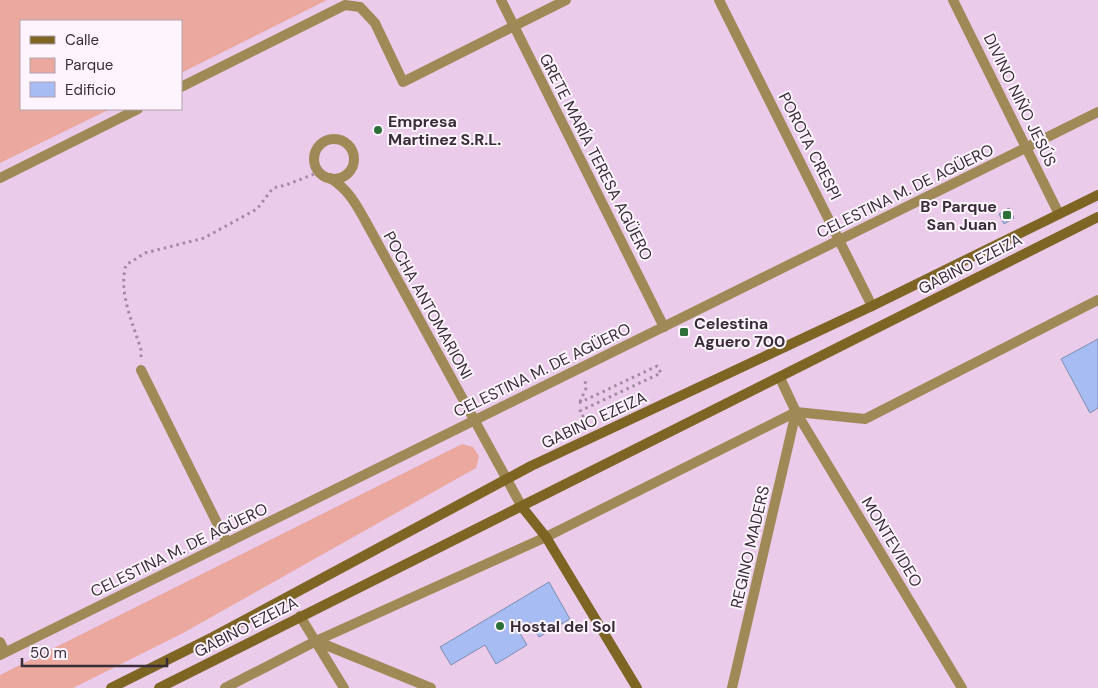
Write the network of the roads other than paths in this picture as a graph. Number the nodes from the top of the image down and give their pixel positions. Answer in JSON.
{"nodes":[{"id":1,"x":501,"y":0,"type":"edge"},
{"id":2,"x":566,"y":0,"type":"edge"},
{"id":3,"x":720,"y":0,"type":"edge"},
{"id":4,"x":953,"y":0,"type":"edge"},
{"id":5,"x":514,"y":26,"type":"junction"},
{"id":6,"x":182,"y":86,"type":"edge"},
{"id":7,"x":136,"y":110,"type":"edge"},
{"id":8,"x":1098,"y":112,"type":"edge"},
{"id":9,"x":1026,"y":148,"type":"junction"},
{"id":10,"x":351,"y":169,"type":"junction"},
{"id":11,"x":0,"y":178,"type":"edge"},
{"id":12,"x":330,"y":178,"type":"junction"},
{"id":13,"x":1098,"y":195,"type":"edge"},
{"id":14,"x":353,"y":197,"type":"junction"},
{"id":15,"x":1059,"y":214,"type":"junction"},
{"id":16,"x":1098,"y":218,"type":"edge"},
{"id":17,"x":840,"y":240,"type":"junction"},
{"id":18,"x":1098,"y":300,"type":"edge"},
{"id":19,"x":872,"y":306,"type":"junction"},
{"id":20,"x":664,"y":327,"type":"junction"},
{"id":21,"x":141,"y":370,"type":"road end"},
{"id":22,"x":780,"y":378,"type":"junction"},
{"id":23,"x":796,"y":412,"type":"junction"},
{"id":24,"x":474,"y":420,"type":"junction"},
{"id":25,"x":507,"y":478,"type":"junction"},
{"id":26,"x":522,"y":507,"type":"junction"},
{"id":27,"x":546,"y":537,"type":"junction"},
{"id":28,"x":227,"y":543,"type":"junction"},
{"id":29,"x":300,"y":616,"type":"junction"},
{"id":30,"x":316,"y":641,"type":"junction"},
{"id":31,"x":0,"y":642,"type":"edge"},
{"id":32,"x":3,"y":654,"type":"edge"},
{"id":33,"x":111,"y":688,"type":"edge"},
{"id":34,"x":159,"y":688,"type":"edge"},
{"id":35,"x":225,"y":688,"type":"edge"},
{"id":36,"x":344,"y":688,"type":"edge"},
{"id":37,"x":431,"y":688,"type":"edge"},
{"id":38,"x":637,"y":688,"type":"edge"},
{"id":39,"x":732,"y":688,"type":"edge"},
{"id":40,"x":962,"y":688,"type":"edge"}],
"edges":[{"from":1,"to":5,"type":"street","name":"GRETE MARÍA TERESA AGÜERO"},
{"from":2,"to":5,"type":"street"},
{"from":3,"to":17,"type":"street","name":"POROTA CRESPI"},
{"from":4,"to":9,"type":"street","name":"DIVINO NIÑO JESÚS"},
{"from":5,"to":6,"type":"street"},
{"from":5,"to":20,"type":"street","name":"GRETE MARÍA TERESA AGÜERO"},
{"from":7,"to":11,"type":"street"},
{"from":8,"to":9,"type":"street","name":"CELESTINA M. DE AGÜERO"},
{"from":9,"to":15,"type":"street","name":"DIVINO NIÑO JESÚS"},
{"from":9,"to":17,"type":"street","name":"CELESTINA M. DE AGÜERO"},
{"from":10,"to":12,"type":"street"},
{"from":10,"to":12,"type":"street"},
{"from":10,"to":14,"type":"street"},
{"from":12,"to":14,"type":"street"},
{"from":13,"to":15,"type":"main road","name":"GABINO EZEIZA"},
{"from":14,"to":24,"type":"street","name":"POCHA ANTOMARIONI"},
{"from":15,"to":19,"type":"main road","name":"GABINO EZEIZA"},
{"from":16,"to":22,"type":"main road","name":"GABINO EZEIZA"},
{"from":17,"to":19,"type":"street","name":"POROTA CRESPI"},
{"from":17,"to":20,"type":"street","name":"CELESTINA M. DE AGÜERO"},
{"from":18,"to":23,"type":"street"},
{"from":19,"to":25,"type":"main road","name":"GABINO EZEIZA"},
{"from":20,"to":24,"type":"street","name":"CELESTINA M. DE AGÜERO"},
{"from":21,"to":28,"type":"street"},
{"from":22,"to":23,"type":"street","name":"MONTEVIDEO"},
{"from":22,"to":26,"type":"main road","name":"GABINO EZEIZA"},
{"from":23,"to":27,"type":"street"},
{"from":23,"to":39,"type":"street","name":"REGINO MADERS"},
{"from":23,"to":40,"type":"street","name":"MONTEVIDEO"},
{"from":24,"to":25,"type":"street","name":"POCHA ANTOMARIONI"},
{"from":24,"to":28,"type":"street","name":"CELESTINA M. DE AGÜERO"},
{"from":25,"to":26,"type":"street","name":"POCHA ANTOMARIONI"},
{"from":25,"to":33,"type":"main road","name":"GABINO EZEIZA"},
{"from":26,"to":27,"type":"main road"},
{"from":26,"to":29,"type":"main road","name":"GABINO EZEIZA"},
{"from":27,"to":30,"type":"street"},
{"from":27,"to":38,"type":"main road"},
{"from":28,"to":32,"type":"street","name":"CELESTINA M. DE AGÜERO"},
{"from":29,"to":30,"type":"street"},
{"from":29,"to":34,"type":"main road","name":"GABINO EZEIZA"},
{"from":30,"to":35,"type":"street"},
{"from":30,"to":36,"type":"street"},
{"from":30,"to":37,"type":"street"},
{"from":31,"to":32,"type":"street"}]}
